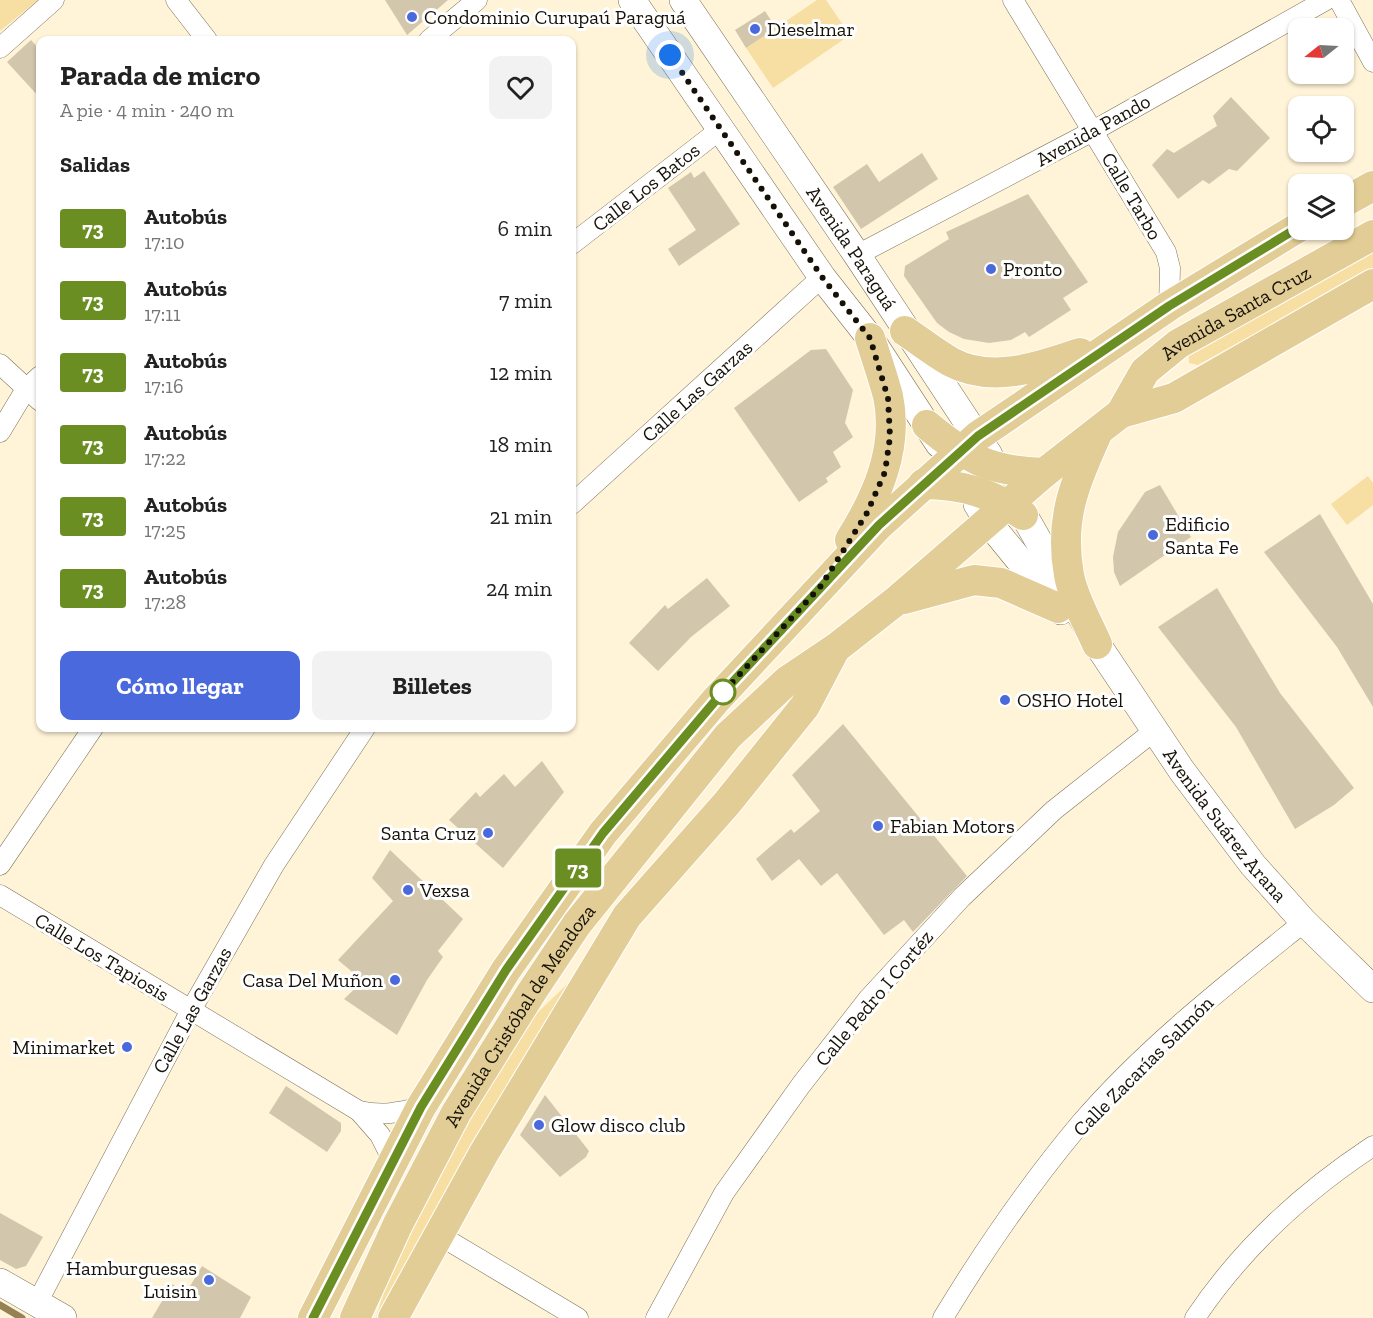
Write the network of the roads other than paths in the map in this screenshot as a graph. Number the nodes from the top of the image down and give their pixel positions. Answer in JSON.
{"nodes":[{"id":1,"x":54,"y":0,"type":"edge"},
{"id":2,"x":176,"y":0,"type":"edge"},
{"id":3,"x":477,"y":0,"type":"edge"},
{"id":4,"x":632,"y":0,"type":"edge"},
{"id":5,"x":683,"y":0,"type":"edge"},
{"id":6,"x":1013,"y":0,"type":"edge"},
{"id":7,"x":1326,"y":0,"type":"edge"},
{"id":8,"x":1339,"y":0,"type":"edge"},
{"id":9,"x":204,"y":36,"type":"edge"},
{"id":10,"x":434,"y":36,"type":"edge"},
{"id":11,"x":0,"y":48,"type":"edge"},
{"id":12,"x":1373,"y":62,"type":"edge"},
{"id":13,"x":721,"y":129,"type":"junction"},
{"id":14,"x":1093,"y":131,"type":"junction"},
{"id":15,"x":1373,"y":186,"type":"edge"},
{"id":16,"x":1354,"y":196,"type":"edge"},
{"id":17,"x":1288,"y":234,"type":"edge"},
{"id":18,"x":1373,"y":235,"type":"edge"},
{"id":19,"x":576,"y":241,"type":"edge"},
{"id":20,"x":857,"y":255,"type":"junction"},
{"id":21,"x":822,"y":277,"type":"junction"},
{"id":22,"x":1373,"y":284,"type":"edge"},
{"id":23,"x":1169,"y":306,"type":"junction"},
{"id":24,"x":905,"y":331,"type":"junction"},
{"id":25,"x":870,"y":338,"type":"junction"},
{"id":26,"x":1120,"y":340,"type":"junction"},
{"id":27,"x":0,"y":364,"type":"edge"},
{"id":28,"x":36,"y":388,"type":"edge"},
{"id":29,"x":1121,"y":413,"type":"junction"},
{"id":30,"x":927,"y":425,"type":"joint"},
{"id":31,"x":0,"y":432,"type":"edge"},
{"id":32,"x":1098,"y":432,"type":"junction"},
{"id":33,"x":962,"y":449,"type":"junction"},
{"id":34,"x":996,"y":468,"type":"junction"},
{"id":35,"x":1044,"y":473,"type":"junction"},
{"id":36,"x":923,"y":484,"type":"junction"},
{"id":37,"x":966,"y":487,"type":"junction"},
{"id":38,"x":576,"y":500,"type":"edge"},
{"id":39,"x":1009,"y":511,"type":"junction"},
{"id":40,"x":821,"y":586,"type":"junction"},
{"id":41,"x":896,"y":601,"type":"junction"},
{"id":42,"x":1058,"y":608,"type":"junction"},
{"id":43,"x":1097,"y":644,"type":"junction"},
{"id":44,"x":836,"y":648,"type":"junction"},
{"id":45,"x":1154,"y":731,"type":"junction"},
{"id":46,"x":90,"y":732,"type":"edge"},
{"id":47,"x":362,"y":732,"type":"edge"},
{"id":48,"x":0,"y":865,"type":"edge"},
{"id":49,"x":0,"y":895,"type":"edge"},
{"id":50,"x":627,"y":916,"type":"junction"},
{"id":51,"x":1304,"y":922,"type":"junction"},
{"id":52,"x":1373,"y":989,"type":"edge"},
{"id":53,"x":531,"y":993,"type":"junction"},
{"id":54,"x":191,"y":1010,"type":"junction"},
{"id":55,"x":421,"y":1107,"type":"junction"},
{"id":56,"x":359,"y":1111,"type":"junction"},
{"id":57,"x":1373,"y":1146,"type":"edge"},
{"id":58,"x":392,"y":1159,"type":"junction"},
{"id":59,"x":439,"y":1235,"type":"junction"},
{"id":60,"x":0,"y":1282,"type":"edge"},
{"id":61,"x":37,"y":1304,"type":"junction"},
{"id":62,"x":313,"y":1315,"type":"edge"},
{"id":63,"x":63,"y":1318,"type":"edge"},
{"id":64,"x":355,"y":1318,"type":"edge"},
{"id":65,"x":393,"y":1318,"type":"edge"},
{"id":66,"x":578,"y":1318,"type":"edge"},
{"id":67,"x":656,"y":1318,"type":"edge"},
{"id":68,"x":943,"y":1318,"type":"edge"},
{"id":69,"x":1195,"y":1318,"type":"edge"}],
"edges":[{"from":1,"to":11,"type":"street"},
{"from":2,"to":9,"type":"street"},
{"from":3,"to":10,"type":"street"},
{"from":4,"to":13,"type":"main road","name":"Avenida Paraguá"},
{"from":5,"to":20,"type":"main road","name":"Avenida Paraguá"},
{"from":6,"to":14,"type":"street","name":"Calle Tarbo"},
{"from":7,"to":14,"type":"street","name":"Avenida Pando"},
{"from":8,"to":12,"type":"street"},
{"from":13,"to":19,"type":"street","name":"Calle Los Batos"},
{"from":13,"to":21,"type":"main road","name":"Avenida Paraguá"},
{"from":14,"to":20,"type":"street","name":"Avenida Pando"},
{"from":14,"to":23,"type":"street","name":"Calle Tarbo"},
{"from":15,"to":16,"type":"main road"},
{"from":17,"to":23,"type":"main road","name":"Avenida Santa Cruz"},
{"from":18,"to":29,"type":"main road","name":"Avenida Santa Cruz"},
{"from":20,"to":24,"type":"main road","name":"Avenida Paraguá"},
{"from":21,"to":25,"type":"main road","name":"Avenida Paraguá"},
{"from":21,"to":38,"type":"street","name":"Calle Las Garzas"},
{"from":22,"to":29,"type":"main road","name":"Avenida Santa Cruz"},
{"from":23,"to":26,"type":"main road","name":"Avenida Santa Cruz"},
{"from":24,"to":26,"type":"main road"},
{"from":24,"to":33,"type":"main road","name":"Avenida Paraguá"},
{"from":25,"to":30,"type":"main road","name":"Avenida Paraguá"},
{"from":25,"to":40,"type":"main road"},
{"from":26,"to":33,"type":"main road","name":"Avenida Santa Cruz"},
{"from":27,"to":28,"type":"street"},
{"from":28,"to":31,"type":"street"},
{"from":29,"to":32,"type":"main road","name":"Avenida Santa Cruz"},
{"from":30,"to":33,"type":"main road"},
{"from":32,"to":35,"type":"main road","name":"Avenida Santa Cruz"},
{"from":32,"to":43,"type":"main road"},
{"from":33,"to":34,"type":"main road"},
{"from":33,"to":36,"type":"main road","name":"Avenida Cristóbal de Mendoza"},
{"from":33,"to":37,"type":"main road","name":"Avenida Paraguá"},
{"from":34,"to":35,"type":"main road"},
{"from":34,"to":39,"type":"main road"},
{"from":35,"to":39,"type":"main road","name":"Avenida Santa Cruz"},
{"from":36,"to":37,"type":"main road"},
{"from":36,"to":40,"type":"main road","name":"Avenida Cristóbal de Mendoza"},
{"from":37,"to":39,"type":"main road"},
{"from":39,"to":41,"type":"main road","name":"Avenida Cristóbal de Mendoza"},
{"from":39,"to":42,"type":"main road","name":"Avenida Suárez Arana"},
{"from":39,"to":43,"type":"main road","name":"Avenida Suárez Arana"},
{"from":40,"to":55,"type":"main road","name":"Avenida Cristóbal de Mendoza"},
{"from":41,"to":42,"type":"main road"},
{"from":41,"to":44,"type":"main road","name":"Avenida Cristóbal de Mendoza"},
{"from":42,"to":43,"type":"main road","name":"Avenida Suárez Arana"},
{"from":43,"to":45,"type":"main road","name":"Avenida Suárez Arana"},
{"from":44,"to":50,"type":"main road","name":"Avenida Cristóbal de Mendoza"},
{"from":44,"to":53,"type":"main road","name":"Avenida Cristóbal de Mendoza"},
{"from":45,"to":51,"type":"main road","name":"Avenida Suárez Arana"},
{"from":45,"to":67,"type":"street","name":"Calle Pedro I Cortéz"},
{"from":46,"to":48,"type":"street"},
{"from":47,"to":54,"type":"street","name":"Calle Las Garzas"},
{"from":49,"to":54,"type":"street","name":"Calle Los Tapiosis"},
{"from":50,"to":53,"type":"main road"},
{"from":50,"to":59,"type":"main road","name":"Avenida Cristóbal de Mendoza"},
{"from":51,"to":52,"type":"main road","name":"Avenida Suárez Arana"},
{"from":51,"to":68,"type":"street","name":"Calle Zacarías Salmón"},
{"from":53,"to":64,"type":"main road","name":"Avenida Cristóbal de Mendoza"},
{"from":54,"to":56,"type":"street","name":"Calle Los Tapiosis"},
{"from":54,"to":61,"type":"street","name":"Calle Las Garzas"},
{"from":55,"to":56,"type":"street","name":"Calle Los Tapiosis"},
{"from":55,"to":58,"type":"main road","name":"Avenida Cristóbal de Mendoza"},
{"from":56,"to":58,"type":"street","name":"Calle Los Tapiosis"},
{"from":57,"to":69,"type":"street"},
{"from":58,"to":62,"type":"main road","name":"Avenida Cristóbal de Mendoza"},
{"from":59,"to":65,"type":"main road","name":"Avenida Cristóbal de Mendoza"},
{"from":59,"to":66,"type":"street"},
{"from":60,"to":61,"type":"main road"},
{"from":61,"to":63,"type":"main road"}]}
